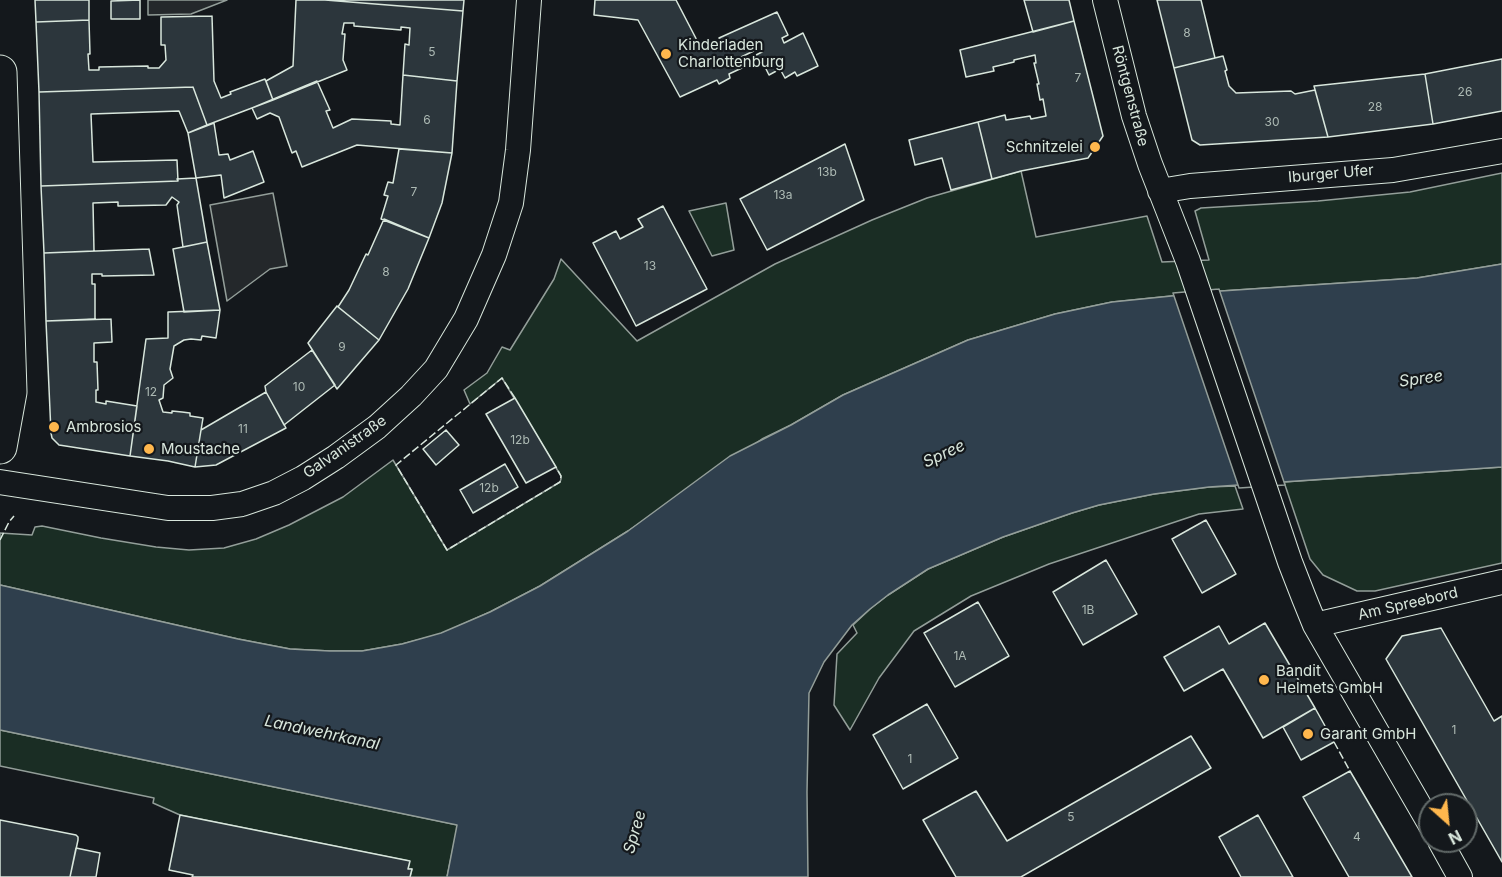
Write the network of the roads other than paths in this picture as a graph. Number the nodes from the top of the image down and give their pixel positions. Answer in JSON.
{"nodes":[{"id":1,"x":529,"y":0,"type":"edge"},
{"id":2,"x":1105,"y":0,"type":"edge"},
{"id":3,"x":0,"y":72,"type":"edge"},
{"id":4,"x":1502,"y":151,"type":"edge"},
{"id":5,"x":1160,"y":191,"type":"junction"},
{"id":6,"x":0,"y":447,"type":"edge"},
{"id":7,"x":0,"y":482,"type":"edge"},
{"id":8,"x":1502,"y":582,"type":"edge"},
{"id":9,"x":1315,"y":625,"type":"junction"},
{"id":10,"x":1418,"y":803,"type":"edge"},
{"id":11,"x":1447,"y":853,"type":"edge"},
{"id":12,"x":1460,"y":877,"type":"edge"}],
"edges":[{"from":1,"to":7,"type":"street","name":"Galvanistraße"},
{"from":2,"to":5,"type":"street","name":"Röntgenstraße"},
{"from":3,"to":6,"type":"street"},
{"from":4,"to":5,"type":"street","name":"Iburger Ufer"},
{"from":5,"to":9,"type":"street","name":"Röntgenstraße"},
{"from":8,"to":9,"type":"street","name":"Am Spreebord"},
{"from":9,"to":10,"type":"street","name":"Röntgenstraße"},
{"from":11,"to":12,"type":"street"}]}
